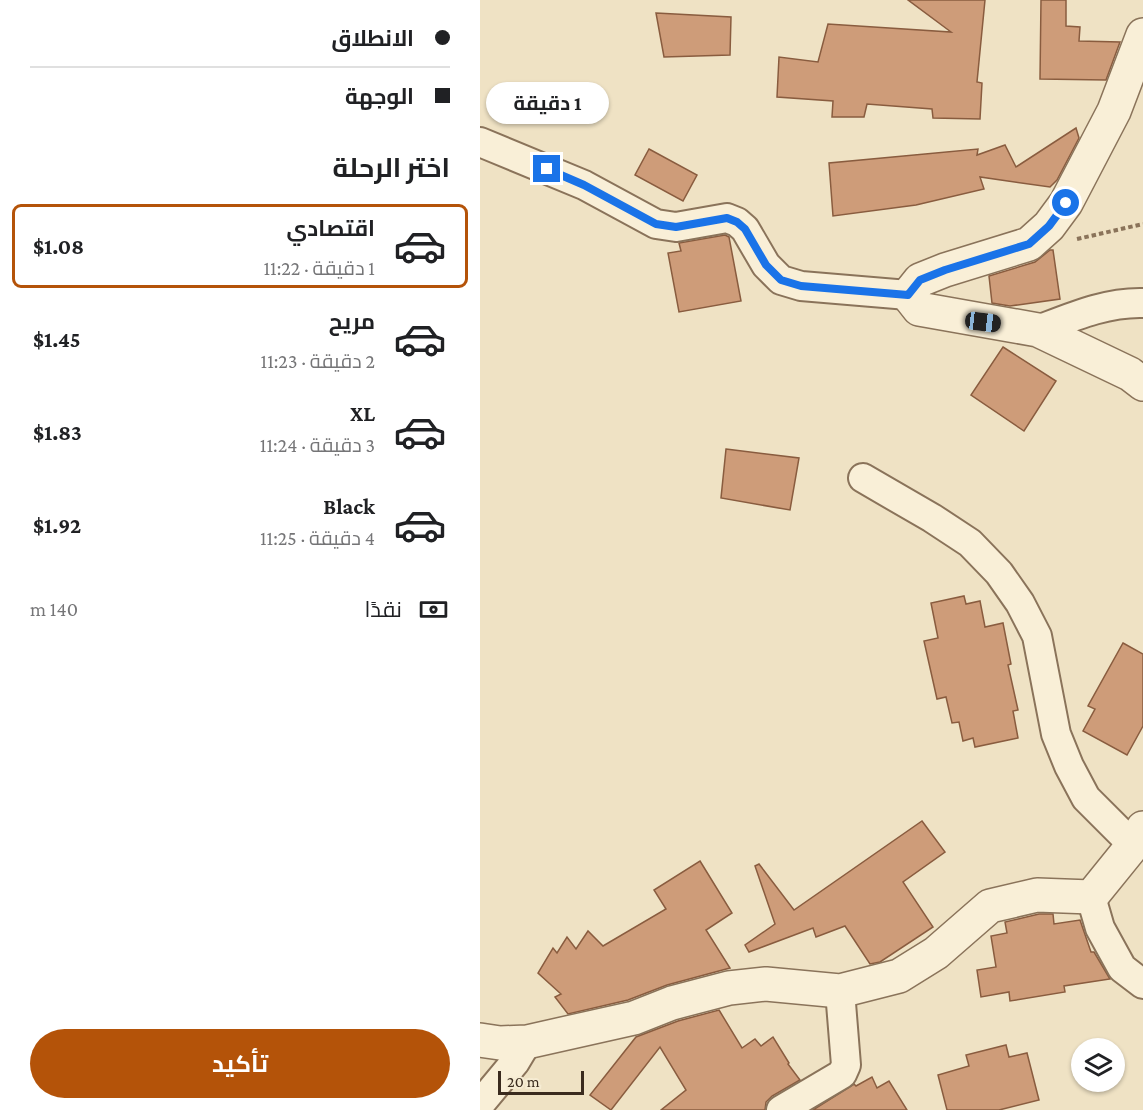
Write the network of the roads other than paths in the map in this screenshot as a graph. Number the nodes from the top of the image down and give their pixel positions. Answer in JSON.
{"nodes":[{"id":1,"x":1143,"y":35,"type":"edge"},
{"id":2,"x":480,"y":142,"type":"edge"},
{"id":3,"x":908,"y":295,"type":"junction"},
{"id":4,"x":1143,"y":303,"type":"edge"},
{"id":5,"x":1038,"y":330,"type":"junction"},
{"id":6,"x":1143,"y":384,"type":"edge"},
{"id":7,"x":863,"y":478,"type":"dead end"},
{"id":8,"x":1138,"y":836,"type":"edge"},
{"id":9,"x":1091,"y":897,"type":"junction"},
{"id":10,"x":1143,"y":984,"type":"edge"},
{"id":11,"x":840,"y":991,"type":"junction"},
{"id":12,"x":480,"y":1040,"type":"edge"},
{"id":13,"x":527,"y":1042,"type":"junction"},
{"id":14,"x":480,"y":1104,"type":"edge"},
{"id":15,"x":782,"y":1110,"type":"edge"}],
"edges":[{"from":1,"to":3,"type":"street"},
{"from":2,"to":3,"type":"street"},
{"from":3,"to":5,"type":"street"},
{"from":4,"to":5,"type":"street"},
{"from":5,"to":6,"type":"street"},
{"from":7,"to":8,"type":"street"},
{"from":8,"to":9,"type":"street"},
{"from":9,"to":10,"type":"street"},
{"from":9,"to":11,"type":"street"},
{"from":11,"to":13,"type":"street"},
{"from":11,"to":15,"type":"street"},
{"from":12,"to":13,"type":"street"},
{"from":13,"to":14,"type":"street"}]}
